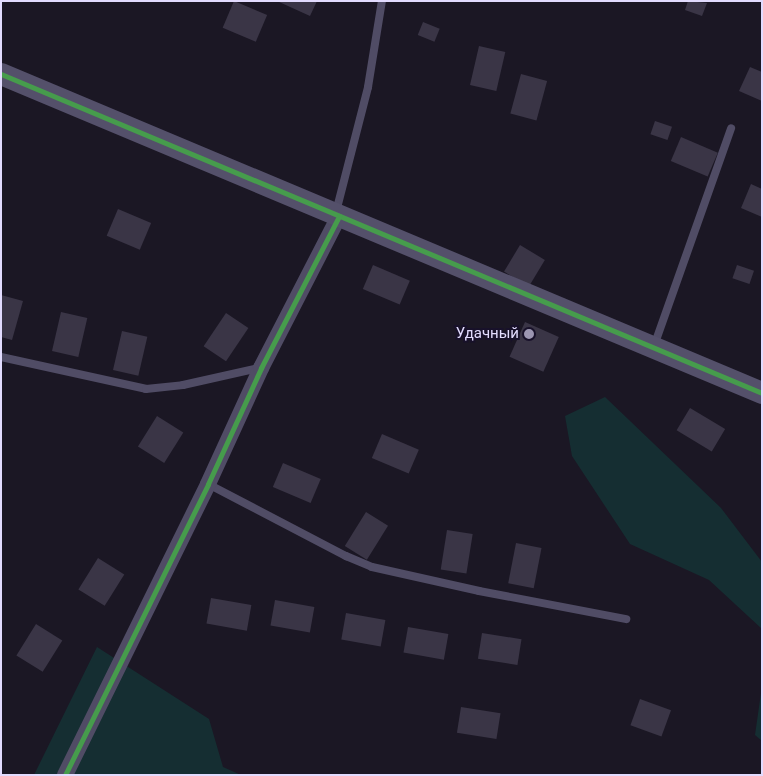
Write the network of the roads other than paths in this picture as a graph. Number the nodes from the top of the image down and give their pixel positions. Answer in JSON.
{"nodes":[{"id":1,"x":382,"y":1,"type":"edge"},
{"id":2,"x":1,"y":74,"type":"edge"},
{"id":3,"x":731,"y":128,"type":"dead end"},
{"id":4,"x":337,"y":215,"type":"junction"},
{"id":5,"x":654,"y":348,"type":"junction"},
{"id":6,"x":1,"y":357,"type":"edge"},
{"id":7,"x":261,"y":368,"type":"junction"},
{"id":8,"x":762,"y":394,"type":"edge"},
{"id":9,"x":208,"y":484,"type":"junction"},
{"id":10,"x":626,"y":619,"type":"dead end"},
{"id":11,"x":65,"y":775,"type":"edge"}],
"edges":[{"from":1,"to":4,"type":"lane"},
{"from":2,"to":4,"type":"street"},
{"from":3,"to":5,"type":"lane"},
{"from":4,"to":5,"type":"street"},
{"from":4,"to":7,"type":"street"},
{"from":5,"to":8,"type":"street"},
{"from":6,"to":7,"type":"lane"},
{"from":7,"to":9,"type":"street"},
{"from":9,"to":10,"type":"lane"},
{"from":9,"to":11,"type":"street"}]}
